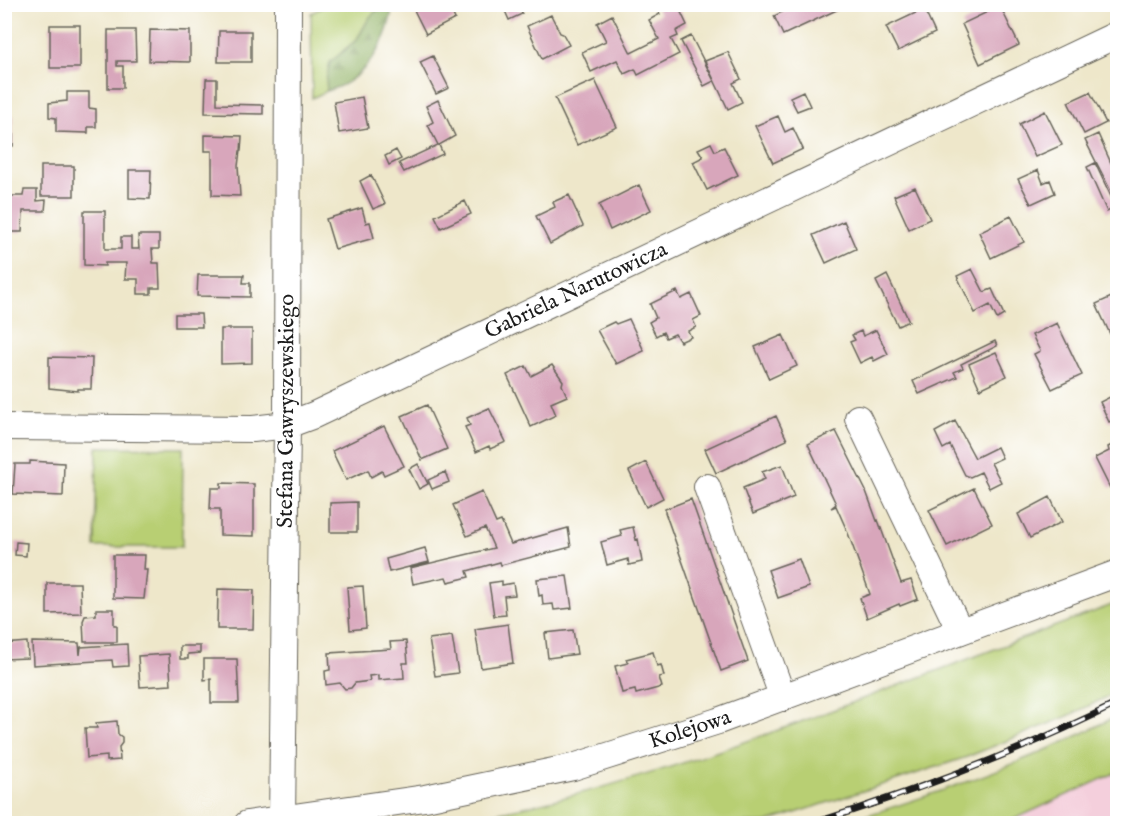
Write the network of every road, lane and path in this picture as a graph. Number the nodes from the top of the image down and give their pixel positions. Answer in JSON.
{"nodes":[{"id":1,"x":288,"y":4,"type":"edge"},
{"id":2,"x":1118,"y":34,"type":"edge"},
{"id":3,"x":858,"y":418,"type":"dead end"},
{"id":4,"x":287,"y":425,"type":"junction"},
{"id":5,"x":4,"y":427,"type":"edge"},
{"id":6,"x":707,"y":487,"type":"dead end"},
{"id":7,"x":1118,"y":573,"type":"edge"},
{"id":8,"x":960,"y":631,"type":"junction"},
{"id":9,"x":783,"y":698,"type":"junction"},
{"id":10,"x":282,"y":819,"type":"junction"},
{"id":11,"x":247,"y":824,"type":"edge"}],
"edges":[{"from":1,"to":4,"type":"street","name":"Stefana Gawryszewskiego"},
{"from":2,"to":4,"type":"street","name":"Gabriela Narutowicza"},
{"from":3,"to":8,"type":"street"},
{"from":4,"to":5,"type":"street","name":"Gabriela Narutowicza"},
{"from":4,"to":10,"type":"street","name":"Stefana Gawryszewskiego"},
{"from":6,"to":9,"type":"street"},
{"from":7,"to":8,"type":"street","name":"Kolejowa"},
{"from":8,"to":9,"type":"street","name":"Kolejowa"},
{"from":9,"to":10,"type":"street","name":"Kolejowa"},
{"from":10,"to":11,"type":"street","name":"Kolejowa"}]}
